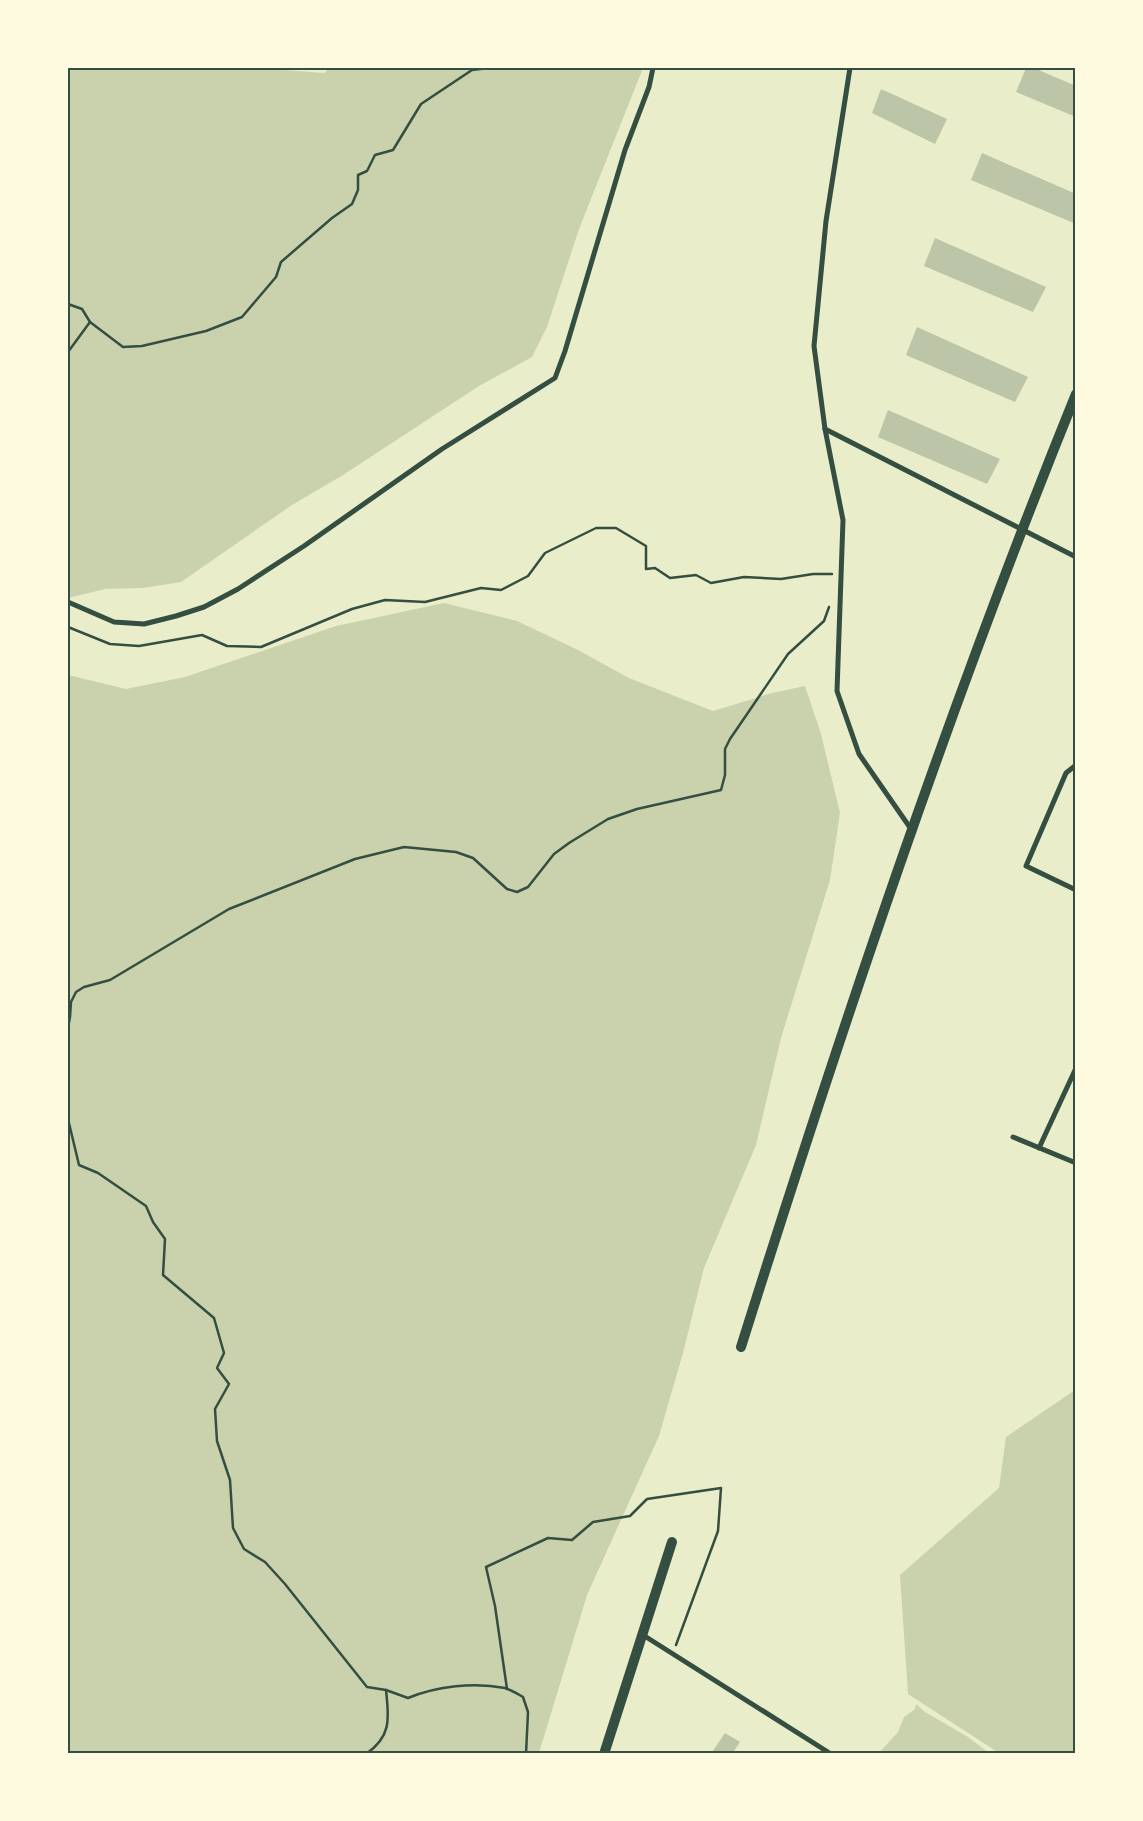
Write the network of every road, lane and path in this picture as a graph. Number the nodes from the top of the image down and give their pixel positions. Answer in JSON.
{"nodes":[{"id":1,"x":489,"y":68,"type":"edge"},
{"id":2,"x":654,"y":68,"type":"edge"},
{"id":3,"x":850,"y":68,"type":"edge"},
{"id":4,"x":68,"y":304,"type":"edge"},
{"id":5,"x":90,"y":322,"type":"junction"},
{"id":6,"x":68,"y":352,"type":"edge"},
{"id":7,"x":1076,"y":394,"type":"edge"},
{"id":8,"x":825,"y":429,"type":"junction"},
{"id":9,"x":1022,"y":528,"type":"junction"},
{"id":10,"x":1076,"y":557,"type":"edge"},
{"id":11,"x":833,"y":581,"type":"dead end"},
{"id":12,"x":68,"y":602,"type":"edge"},
{"id":13,"x":830,"y":604,"type":"dead end"},
{"id":14,"x":68,"y":627,"type":"edge"},
{"id":15,"x":1076,"y":764,"type":"edge"},
{"id":16,"x":911,"y":829,"type":"junction"},
{"id":17,"x":1076,"y":890,"type":"edge"},
{"id":18,"x":69,"y":1001,"type":"edge"},
{"id":19,"x":68,"y":1028,"type":"edge"},
{"id":20,"x":1076,"y":1068,"type":"edge"},
{"id":21,"x":68,"y":1119,"type":"edge"},
{"id":22,"x":1014,"y":1137,"type":"dead end"},
{"id":23,"x":1039,"y":1148,"type":"junction"},
{"id":24,"x":1076,"y":1163,"type":"edge"},
{"id":25,"x":741,"y":1347,"type":"dead end"},
{"id":26,"x":672,"y":1542,"type":"dead end"},
{"id":27,"x":643,"y":1636,"type":"junction"},
{"id":28,"x":673,"y":1654,"type":"junction"},
{"id":29,"x":507,"y":1689,"type":"junction"},
{"id":30,"x":386,"y":1690,"type":"junction"},
{"id":31,"x":366,"y":1754,"type":"edge"},
{"id":32,"x":526,"y":1754,"type":"edge"},
{"id":33,"x":604,"y":1754,"type":"edge"},
{"id":34,"x":831,"y":1754,"type":"edge"}],
"edges":[{"from":1,"to":5,"type":"path"},
{"from":2,"to":12,"type":"street"},
{"from":3,"to":8,"type":"street"},
{"from":4,"to":5,"type":"path"},
{"from":5,"to":6,"type":"path"},
{"from":7,"to":9,"type":"main road"},
{"from":8,"to":9,"type":"street"},
{"from":8,"to":16,"type":"street"},
{"from":9,"to":10,"type":"street"},
{"from":9,"to":16,"type":"main road"},
{"from":11,"to":14,"type":"path"},
{"from":13,"to":18,"type":"path"},
{"from":15,"to":17,"type":"street"},
{"from":16,"to":25,"type":"main road"},
{"from":18,"to":19,"type":"path"},
{"from":20,"to":23,"type":"street"},
{"from":21,"to":30,"type":"path"},
{"from":22,"to":23,"type":"street"},
{"from":23,"to":24,"type":"street"},
{"from":26,"to":27,"type":"main road"},
{"from":27,"to":28,"type":"street"},
{"from":27,"to":33,"type":"main road"},
{"from":28,"to":29,"type":"path"},
{"from":28,"to":34,"type":"street"},
{"from":29,"to":30,"type":"path"},
{"from":29,"to":32,"type":"path"},
{"from":30,"to":31,"type":"path"}]}
